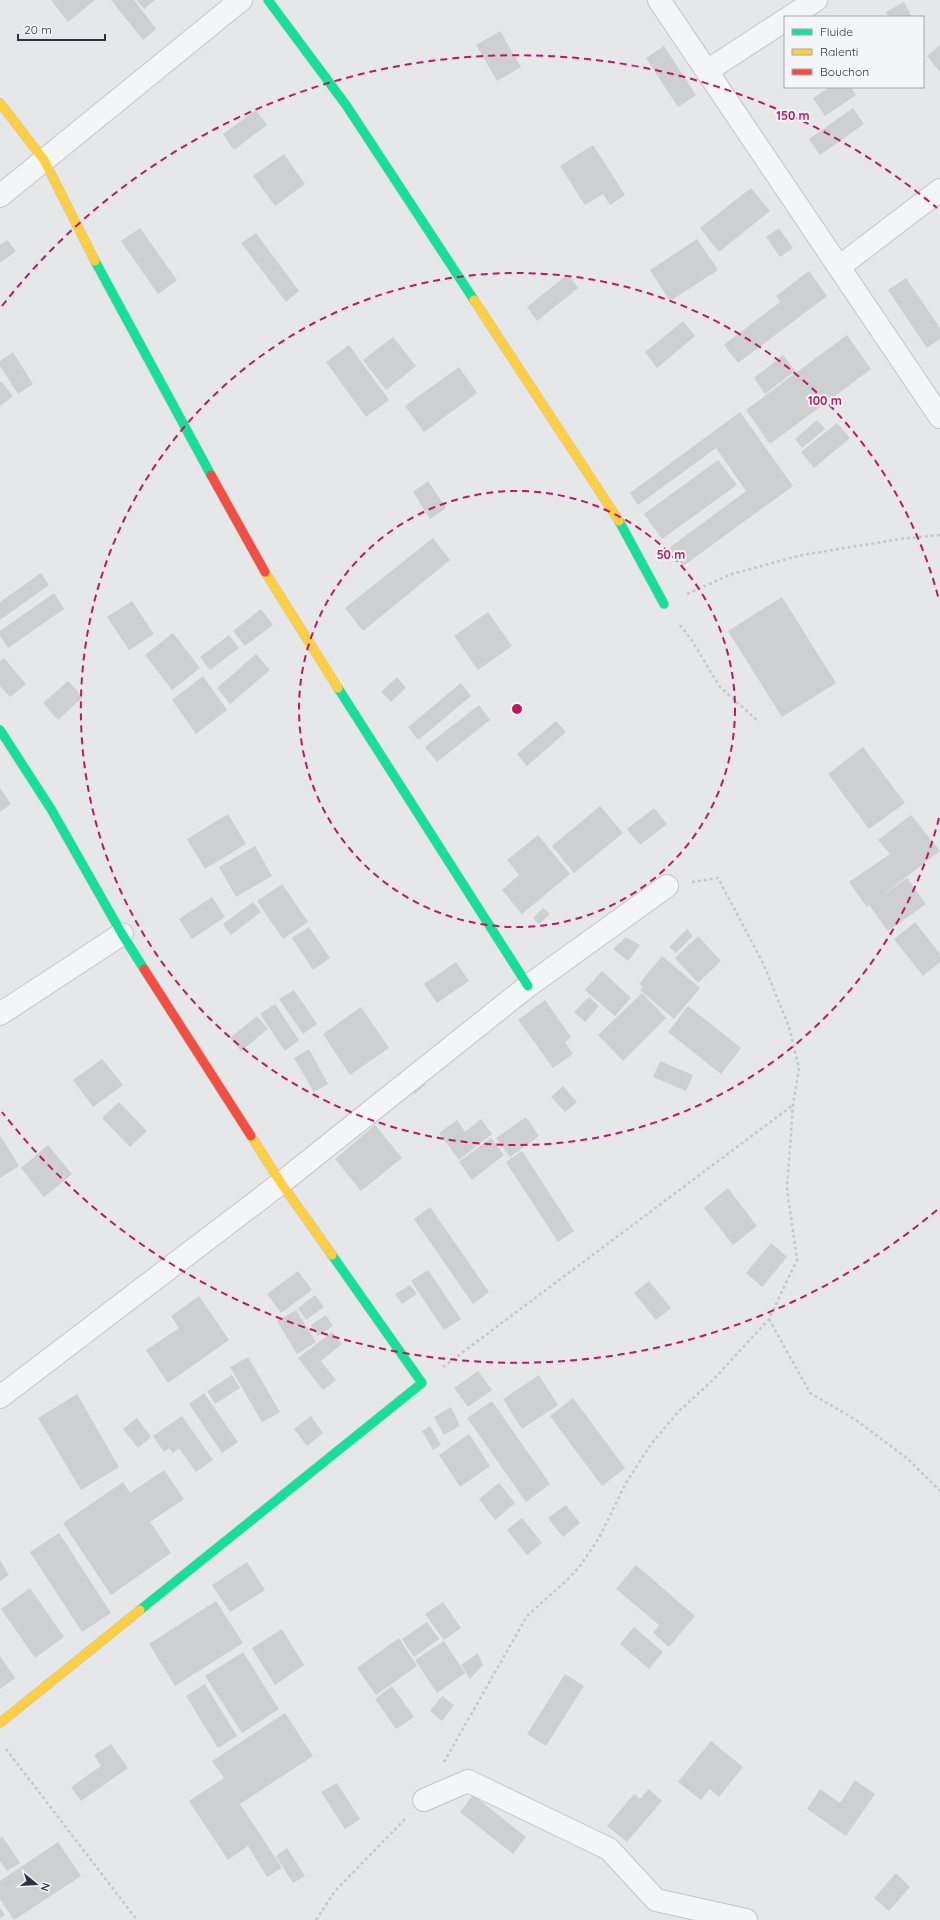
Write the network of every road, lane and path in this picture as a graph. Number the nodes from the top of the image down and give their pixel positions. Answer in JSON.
{"nodes":[{"id":1,"x":241,"y":0,"type":"edge"},
{"id":2,"x":268,"y":0,"type":"edge"},
{"id":3,"x":659,"y":0,"type":"edge"},
{"id":4,"x":816,"y":0,"type":"edge"},
{"id":5,"x":792,"y":16,"type":"edge"},
{"id":6,"x":784,"y":21,"type":"edge"},
{"id":7,"x":707,"y":71,"type":"junction"},
{"id":8,"x":0,"y":103,"type":"edge"},
{"id":9,"x":44,"y":160,"type":"junction"},
{"id":10,"x":940,"y":190,"type":"edge"},
{"id":11,"x":0,"y":196,"type":"edge"},
{"id":12,"x":839,"y":267,"type":"junction"},
{"id":13,"x":940,"y":417,"type":"edge"},
{"id":14,"x":940,"y":536,"type":"edge"},
{"id":15,"x":664,"y":604,"type":"junction"},
{"id":16,"x":760,"y":722,"type":"dead end"},
{"id":17,"x":0,"y":730,"type":"edge"},
{"id":18,"x":667,"y":886,"type":"joint"},
{"id":19,"x":122,"y":934,"type":"junction"},
{"id":20,"x":528,"y":986,"type":"junction"},
{"id":21,"x":0,"y":1014,"type":"edge"},
{"id":22,"x":793,"y":1105,"type":"junction"},
{"id":23,"x":282,"y":1183,"type":"junction"},
{"id":24,"x":769,"y":1319,"type":"junction"},
{"id":25,"x":422,"y":1383,"type":"junction"},
{"id":26,"x":0,"y":1397,"type":"edge"},
{"id":27,"x":940,"y":1491,"type":"edge"},
{"id":28,"x":0,"y":1723,"type":"edge"},
{"id":29,"x":4,"y":1746,"type":"dead end"},
{"id":30,"x":424,"y":1800,"type":"junction"},
{"id":31,"x":138,"y":1920,"type":"edge"},
{"id":32,"x":316,"y":1920,"type":"edge"},
{"id":33,"x":746,"y":1920,"type":"edge"}],
"edges":[{"from":1,"to":9,"type":"street"},
{"from":2,"to":15,"type":"street"},
{"from":3,"to":7,"type":"street"},
{"from":4,"to":5,"type":"street"},
{"from":6,"to":7,"type":"street"},
{"from":7,"to":12,"type":"street"},
{"from":8,"to":9,"type":"street"},
{"from":9,"to":11,"type":"street"},
{"from":9,"to":20,"type":"street"},
{"from":10,"to":12,"type":"street"},
{"from":12,"to":13,"type":"street"},
{"from":14,"to":15,"type":"path"},
{"from":15,"to":16,"type":"path"},
{"from":17,"to":19,"type":"street"},
{"from":18,"to":20,"type":"street"},
{"from":18,"to":22,"type":"path"},
{"from":19,"to":21,"type":"street"},
{"from":19,"to":23,"type":"street"},
{"from":20,"to":23,"type":"street"},
{"from":22,"to":24,"type":"path"},
{"from":22,"to":25,"type":"path"},
{"from":23,"to":25,"type":"street"},
{"from":23,"to":26,"type":"street"},
{"from":24,"to":27,"type":"path"},
{"from":24,"to":30,"type":"path"},
{"from":25,"to":28,"type":"street"},
{"from":29,"to":31,"type":"path"},
{"from":30,"to":32,"type":"path"},
{"from":30,"to":33,"type":"street"}]}
